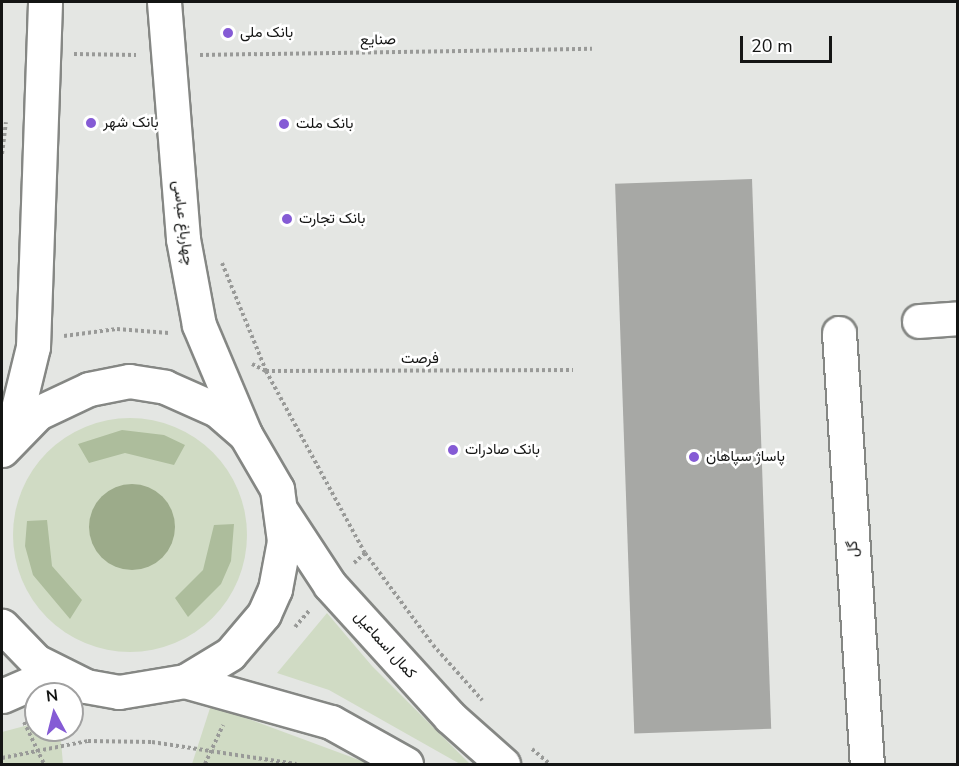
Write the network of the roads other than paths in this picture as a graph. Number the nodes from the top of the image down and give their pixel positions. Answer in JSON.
{"nodes":[{"id":1,"x":45,"y":2,"type":"edge"},
{"id":2,"x":164,"y":2,"type":"edge"},
{"id":3,"x":957,"y":318,"type":"edge"},
{"id":4,"x":919,"y":321,"type":"dead end"},
{"id":5,"x":839,"y":333,"type":"dead end"},
{"id":6,"x":245,"y":434,"type":"junction"},
{"id":7,"x":6,"y":443,"type":"edge"},
{"id":8,"x":282,"y":512,"type":"junction"},
{"id":9,"x":2,"y":626,"type":"edge"},
{"id":10,"x":55,"y":673,"type":"junction"},
{"id":11,"x":184,"y":681,"type":"junction"},
{"id":12,"x":2,"y":696,"type":"edge"},
{"id":13,"x":514,"y":754,"type":"edge"},
{"id":14,"x":406,"y":765,"type":"edge"},
{"id":15,"x":867,"y":765,"type":"edge"}],
"edges":[{"from":1,"to":7,"type":"main road"},
{"from":2,"to":6,"type":"main road","name":"چهارباغ عباسی"},
{"from":3,"to":4,"type":"main road"},
{"from":5,"to":15,"type":"main road","name":"گل"},
{"from":6,"to":7,"type":"main road"},
{"from":6,"to":8,"type":"main road"},
{"from":8,"to":11,"type":"main road"},
{"from":8,"to":13,"type":"main road","name":"کمال اسماعیل"},
{"from":9,"to":10,"type":"main road"},
{"from":10,"to":11,"type":"main road"},
{"from":10,"to":12,"type":"main road"},
{"from":11,"to":14,"type":"main road"}]}
